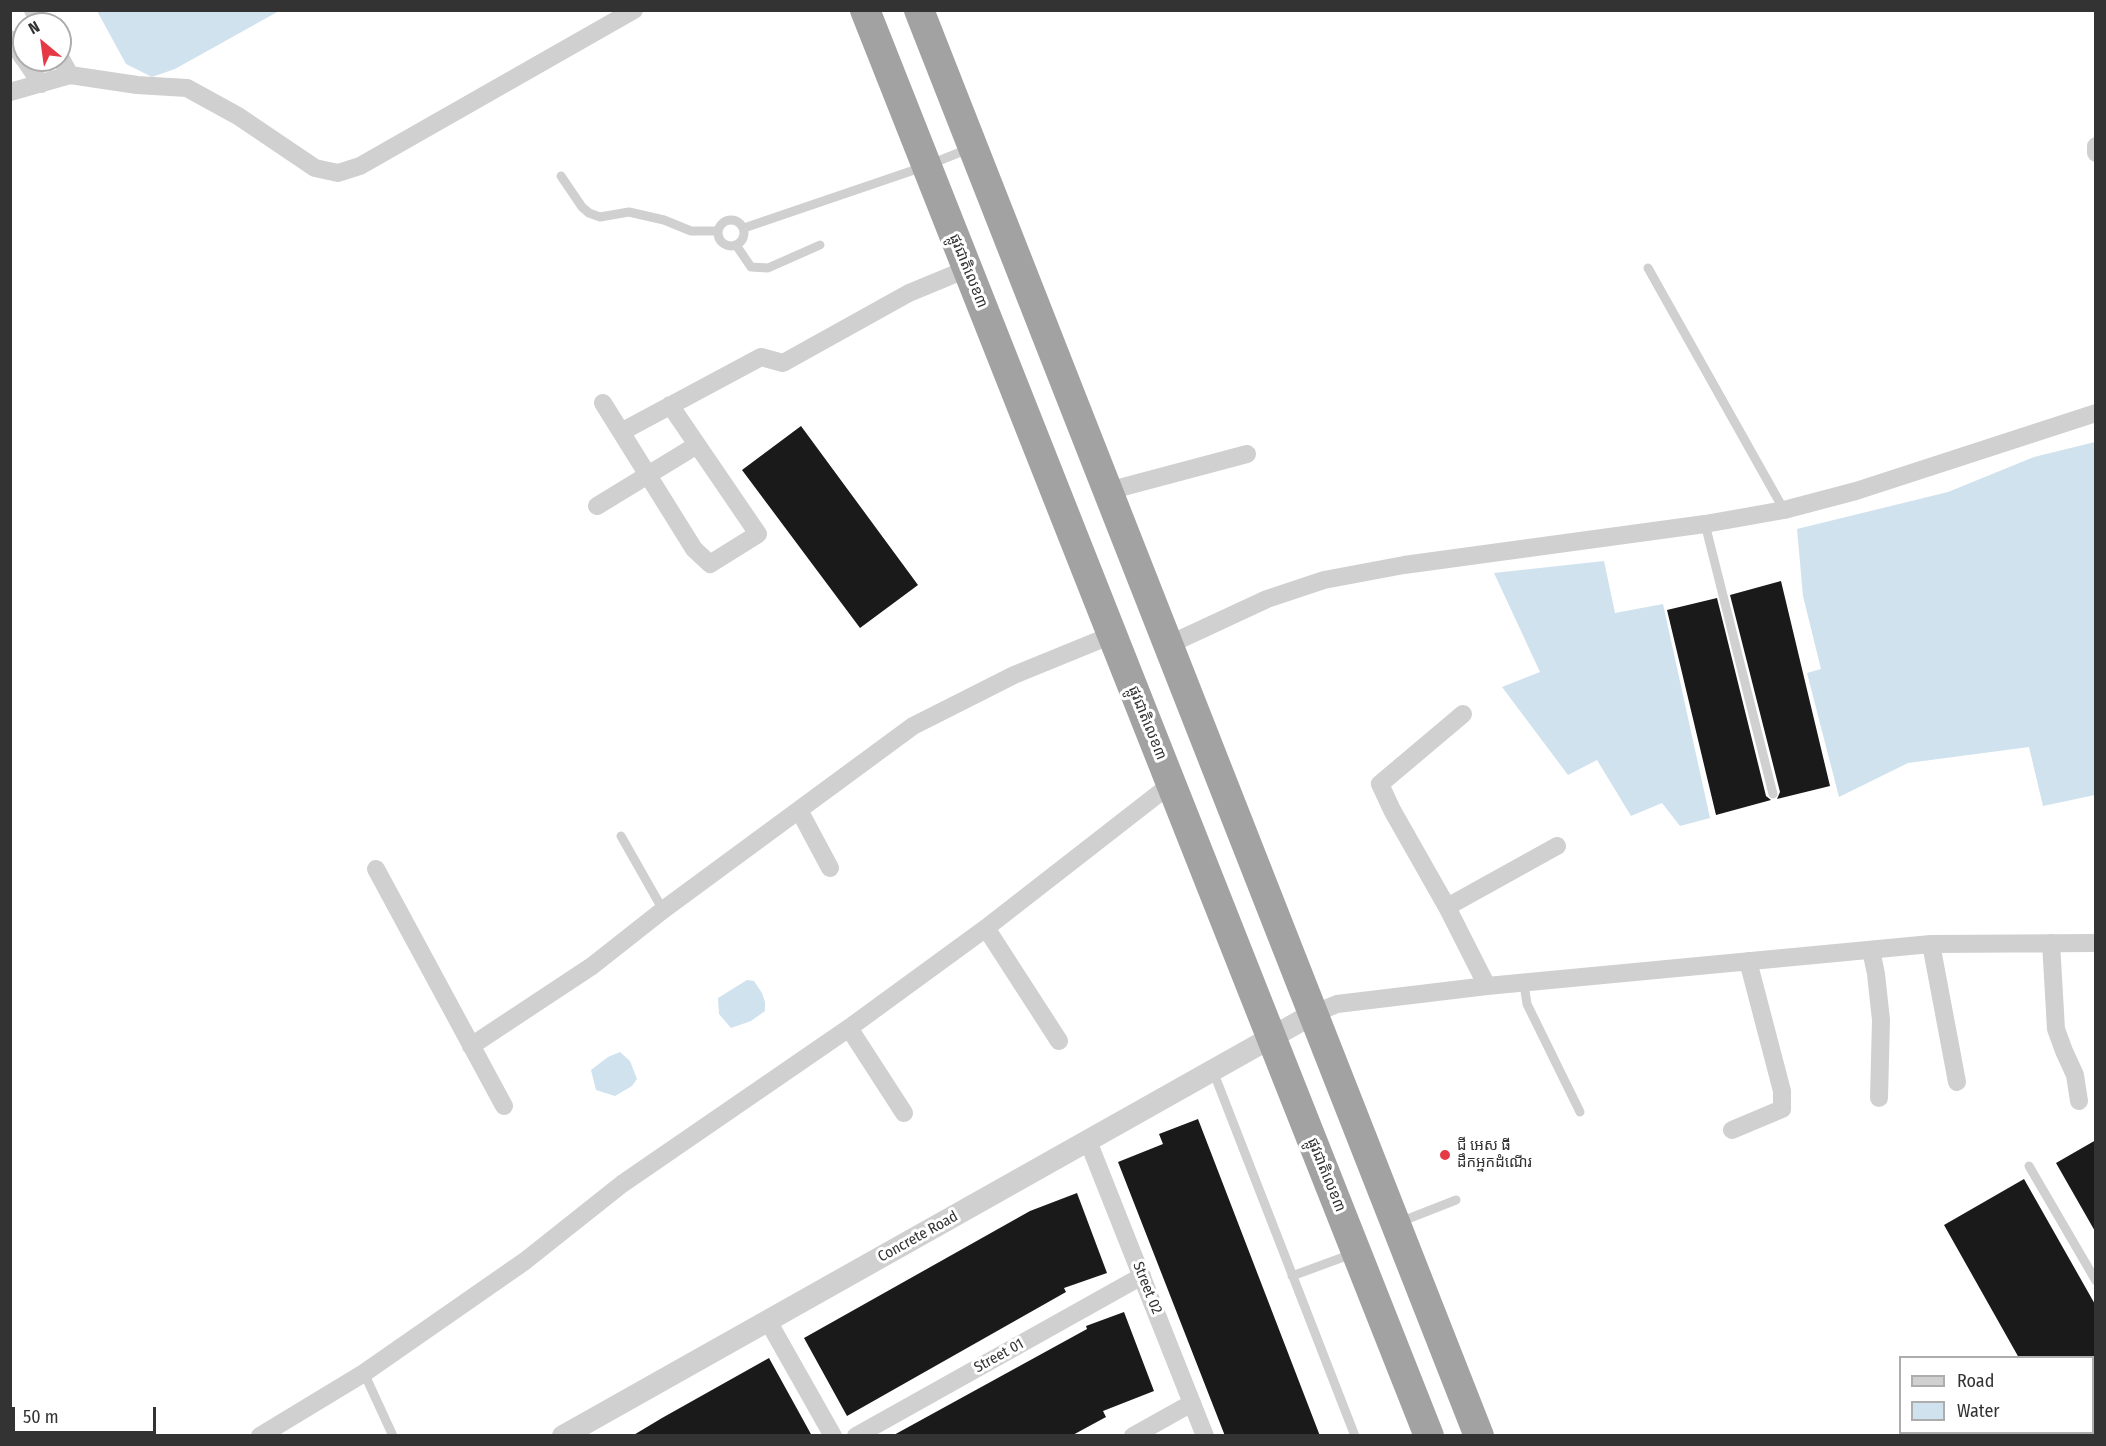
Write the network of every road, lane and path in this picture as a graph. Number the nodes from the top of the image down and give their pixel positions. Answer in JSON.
{"nodes":[{"id":1,"x":634,"y":10,"type":"edge"},
{"id":2,"x":865,"y":10,"type":"edge"},
{"id":3,"x":919,"y":10,"type":"edge"},
{"id":4,"x":33,"y":72,"type":"edge"},
{"id":5,"x":68,"y":72,"type":"edge"},
{"id":6,"x":70,"y":75,"type":"junction"},
{"id":7,"x":41,"y":84,"type":"junction"},
{"id":8,"x":10,"y":92,"type":"edge"},
{"id":9,"x":2096,"y":146,"type":"edge"},
{"id":10,"x":972,"y":147,"type":"junction"},
{"id":11,"x":2096,"y":153,"type":"edge"},
{"id":12,"x":926,"y":166,"type":"junction"},
{"id":13,"x":561,"y":176,"type":"dead end"},
{"id":14,"x":744,"y":228,"type":"junction"},
{"id":15,"x":718,"y":231,"type":"junction"},
{"id":16,"x":820,"y":244,"type":"dead end"},
{"id":17,"x":736,"y":245,"type":"junction"},
{"id":18,"x":1648,"y":268,"type":"dead end"},
{"id":19,"x":967,"y":269,"type":"junction"},
{"id":20,"x":603,"y":403,"type":"dead end"},
{"id":21,"x":670,"y":405,"type":"junction"},
{"id":22,"x":2096,"y":413,"type":"edge"},
{"id":23,"x":621,"y":432,"type":"junction"},
{"id":24,"x":697,"y":445,"type":"junction"},
{"id":25,"x":1248,"y":454,"type":"dead end"},
{"id":26,"x":648,"y":475,"type":"junction"},
{"id":27,"x":1108,"y":491,"type":"junction"},
{"id":28,"x":597,"y":506,"type":"dead end"},
{"id":29,"x":1784,"y":510,"type":"junction"},
{"id":30,"x":1704,"y":524,"type":"junction"},
{"id":31,"x":1112,"y":635,"type":"junction"},
{"id":32,"x":1168,"y":645,"type":"junction"},
{"id":33,"x":1463,"y":714,"type":"dead end"},
{"id":34,"x":1171,"y":784,"type":"junction"},
{"id":35,"x":1773,"y":794,"type":"dead end"},
{"id":36,"x":799,"y":810,"type":"junction"},
{"id":37,"x":621,"y":836,"type":"dead end"},
{"id":38,"x":1557,"y":846,"type":"dead end"},
{"id":39,"x":830,"y":868,"type":"dead end"},
{"id":40,"x":376,"y":869,"type":"dead end"},
{"id":41,"x":1448,"y":907,"type":"junction"},
{"id":42,"x":663,"y":910,"type":"junction"},
{"id":43,"x":986,"y":928,"type":"junction"},
{"id":44,"x":2051,"y":943,"type":"junction"},
{"id":45,"x":2096,"y":943,"type":"edge"},
{"id":46,"x":1930,"y":944,"type":"junction"},
{"id":47,"x":1871,"y":950,"type":"junction"},
{"id":48,"x":1748,"y":961,"type":"junction"},
{"id":49,"x":1524,"y":984,"type":"junction"},
{"id":50,"x":1487,"y":987,"type":"junction"},
{"id":51,"x":1313,"y":1014,"type":"junction"},
{"id":52,"x":849,"y":1028,"type":"junction"},
{"id":53,"x":1272,"y":1038,"type":"junction"},
{"id":54,"x":1059,"y":1041,"type":"dead end"},
{"id":55,"x":471,"y":1046,"type":"junction"},
{"id":56,"x":1213,"y":1070,"type":"junction"},
{"id":57,"x":1957,"y":1082,"type":"dead end"},
{"id":58,"x":1879,"y":1098,"type":"dead end"},
{"id":59,"x":2079,"y":1101,"type":"dead end"},
{"id":60,"x":504,"y":1106,"type":"dead end"},
{"id":61,"x":1580,"y":1112,"type":"dead end"},
{"id":62,"x":904,"y":1113,"type":"dead end"},
{"id":63,"x":1732,"y":1130,"type":"dead end"},
{"id":64,"x":1088,"y":1141,"type":"junction"},
{"id":65,"x":2029,"y":1166,"type":"dead end"},
{"id":66,"x":1456,"y":1200,"type":"dead end"},
{"id":67,"x":1396,"y":1224,"type":"junction"},
{"id":68,"x":1357,"y":1253,"type":"junction"},
{"id":69,"x":1142,"y":1276,"type":"junction"},
{"id":70,"x":1293,"y":1276,"type":"junction"},
{"id":71,"x":2096,"y":1281,"type":"edge"},
{"id":72,"x":768,"y":1321,"type":"junction"},
{"id":73,"x":364,"y":1373,"type":"junction"},
{"id":74,"x":1192,"y":1403,"type":"junction"},
{"id":75,"x":260,"y":1436,"type":"edge"},
{"id":76,"x":393,"y":1436,"type":"edge"},
{"id":77,"x":563,"y":1436,"type":"edge"},
{"id":78,"x":834,"y":1436,"type":"edge"},
{"id":79,"x":856,"y":1436,"type":"edge"},
{"id":80,"x":1133,"y":1436,"type":"edge"},
{"id":81,"x":1205,"y":1436,"type":"edge"},
{"id":82,"x":1355,"y":1436,"type":"edge"},
{"id":83,"x":1429,"y":1436,"type":"edge"},
{"id":84,"x":1479,"y":1436,"type":"edge"}],
"edges":[{"from":1,"to":6,"type":"street"},
{"from":2,"to":12,"type":"highway","name":"ផ្លូវជាតិលេខ៣"},
{"from":3,"to":10,"type":"highway"},
{"from":4,"to":7,"type":"street"},
{"from":5,"to":6,"type":"street"},
{"from":6,"to":7,"type":"street"},
{"from":7,"to":8,"type":"street"},
{"from":9,"to":11,"type":"street"},
{"from":10,"to":12,"type":"lane"},
{"from":10,"to":27,"type":"highway"},
{"from":12,"to":14,"type":"lane"},
{"from":12,"to":19,"type":"highway","name":"ផ្លូវជាតិលេខ៣"},
{"from":13,"to":15,"type":"lane"},
{"from":14,"to":15,"type":"lane"},
{"from":14,"to":17,"type":"lane"},
{"from":15,"to":17,"type":"lane"},
{"from":16,"to":17,"type":"lane"},
{"from":18,"to":29,"type":"lane"},
{"from":19,"to":21,"type":"street"},
{"from":19,"to":31,"type":"highway","name":"ផ្លូវជាតិលេខ៣"},
{"from":20,"to":23,"type":"street"},
{"from":21,"to":23,"type":"street"},
{"from":21,"to":24,"type":"street"},
{"from":22,"to":29,"type":"street"},
{"from":23,"to":26,"type":"street"},
{"from":24,"to":26,"type":"street"},
{"from":24,"to":26,"type":"street"},
{"from":25,"to":27,"type":"street"},
{"from":26,"to":28,"type":"street"},
{"from":27,"to":32,"type":"highway"},
{"from":29,"to":30,"type":"street"},
{"from":30,"to":32,"type":"street"},
{"from":30,"to":35,"type":"lane"},
{"from":31,"to":34,"type":"highway","name":"ផ្លូវជាតិលេខ៣"},
{"from":31,"to":36,"type":"street"},
{"from":32,"to":51,"type":"highway"},
{"from":33,"to":41,"type":"street"},
{"from":34,"to":43,"type":"street"},
{"from":34,"to":53,"type":"highway","name":"ផ្លូវជាតិលេខ៣"},
{"from":36,"to":39,"type":"street"},
{"from":36,"to":42,"type":"street"},
{"from":37,"to":42,"type":"lane"},
{"from":38,"to":41,"type":"street"},
{"from":40,"to":55,"type":"street"},
{"from":41,"to":50,"type":"street"},
{"from":42,"to":55,"type":"street"},
{"from":43,"to":52,"type":"street"},
{"from":43,"to":54,"type":"street"},
{"from":44,"to":45,"type":"street"},
{"from":44,"to":46,"type":"street"},
{"from":44,"to":59,"type":"street"},
{"from":46,"to":47,"type":"street"},
{"from":46,"to":57,"type":"street"},
{"from":47,"to":48,"type":"street"},
{"from":47,"to":58,"type":"street"},
{"from":48,"to":49,"type":"street"},
{"from":48,"to":63,"type":"street"},
{"from":49,"to":50,"type":"street"},
{"from":49,"to":61,"type":"lane"},
{"from":50,"to":51,"type":"street"},
{"from":51,"to":53,"type":"street","name":"Concrete Road"},
{"from":51,"to":67,"type":"highway"},
{"from":52,"to":62,"type":"street"},
{"from":52,"to":73,"type":"street"},
{"from":53,"to":56,"type":"street","name":"Concrete Road"},
{"from":53,"to":68,"type":"highway","name":"ផ្លូវជាតិលេខ៣"},
{"from":55,"to":60,"type":"street"},
{"from":56,"to":64,"type":"street","name":"Concrete Road"},
{"from":56,"to":70,"type":"lane"},
{"from":64,"to":69,"type":"street","name":"Street 02"},
{"from":64,"to":72,"type":"street","name":"Concrete Road"},
{"from":65,"to":71,"type":"lane"},
{"from":66,"to":67,"type":"lane"},
{"from":67,"to":84,"type":"highway"},
{"from":68,"to":70,"type":"lane"},
{"from":68,"to":83,"type":"highway","name":"ផ្លូវជាតិលេខ៣"},
{"from":69,"to":74,"type":"street","name":"Street 02"},
{"from":69,"to":79,"type":"street","name":"Street 01"},
{"from":70,"to":82,"type":"lane"},
{"from":72,"to":77,"type":"street","name":"Concrete Road"},
{"from":72,"to":78,"type":"street"},
{"from":73,"to":75,"type":"street"},
{"from":73,"to":76,"type":"lane"},
{"from":74,"to":80,"type":"street"},
{"from":74,"to":81,"type":"street","name":"Street 02"}]}
